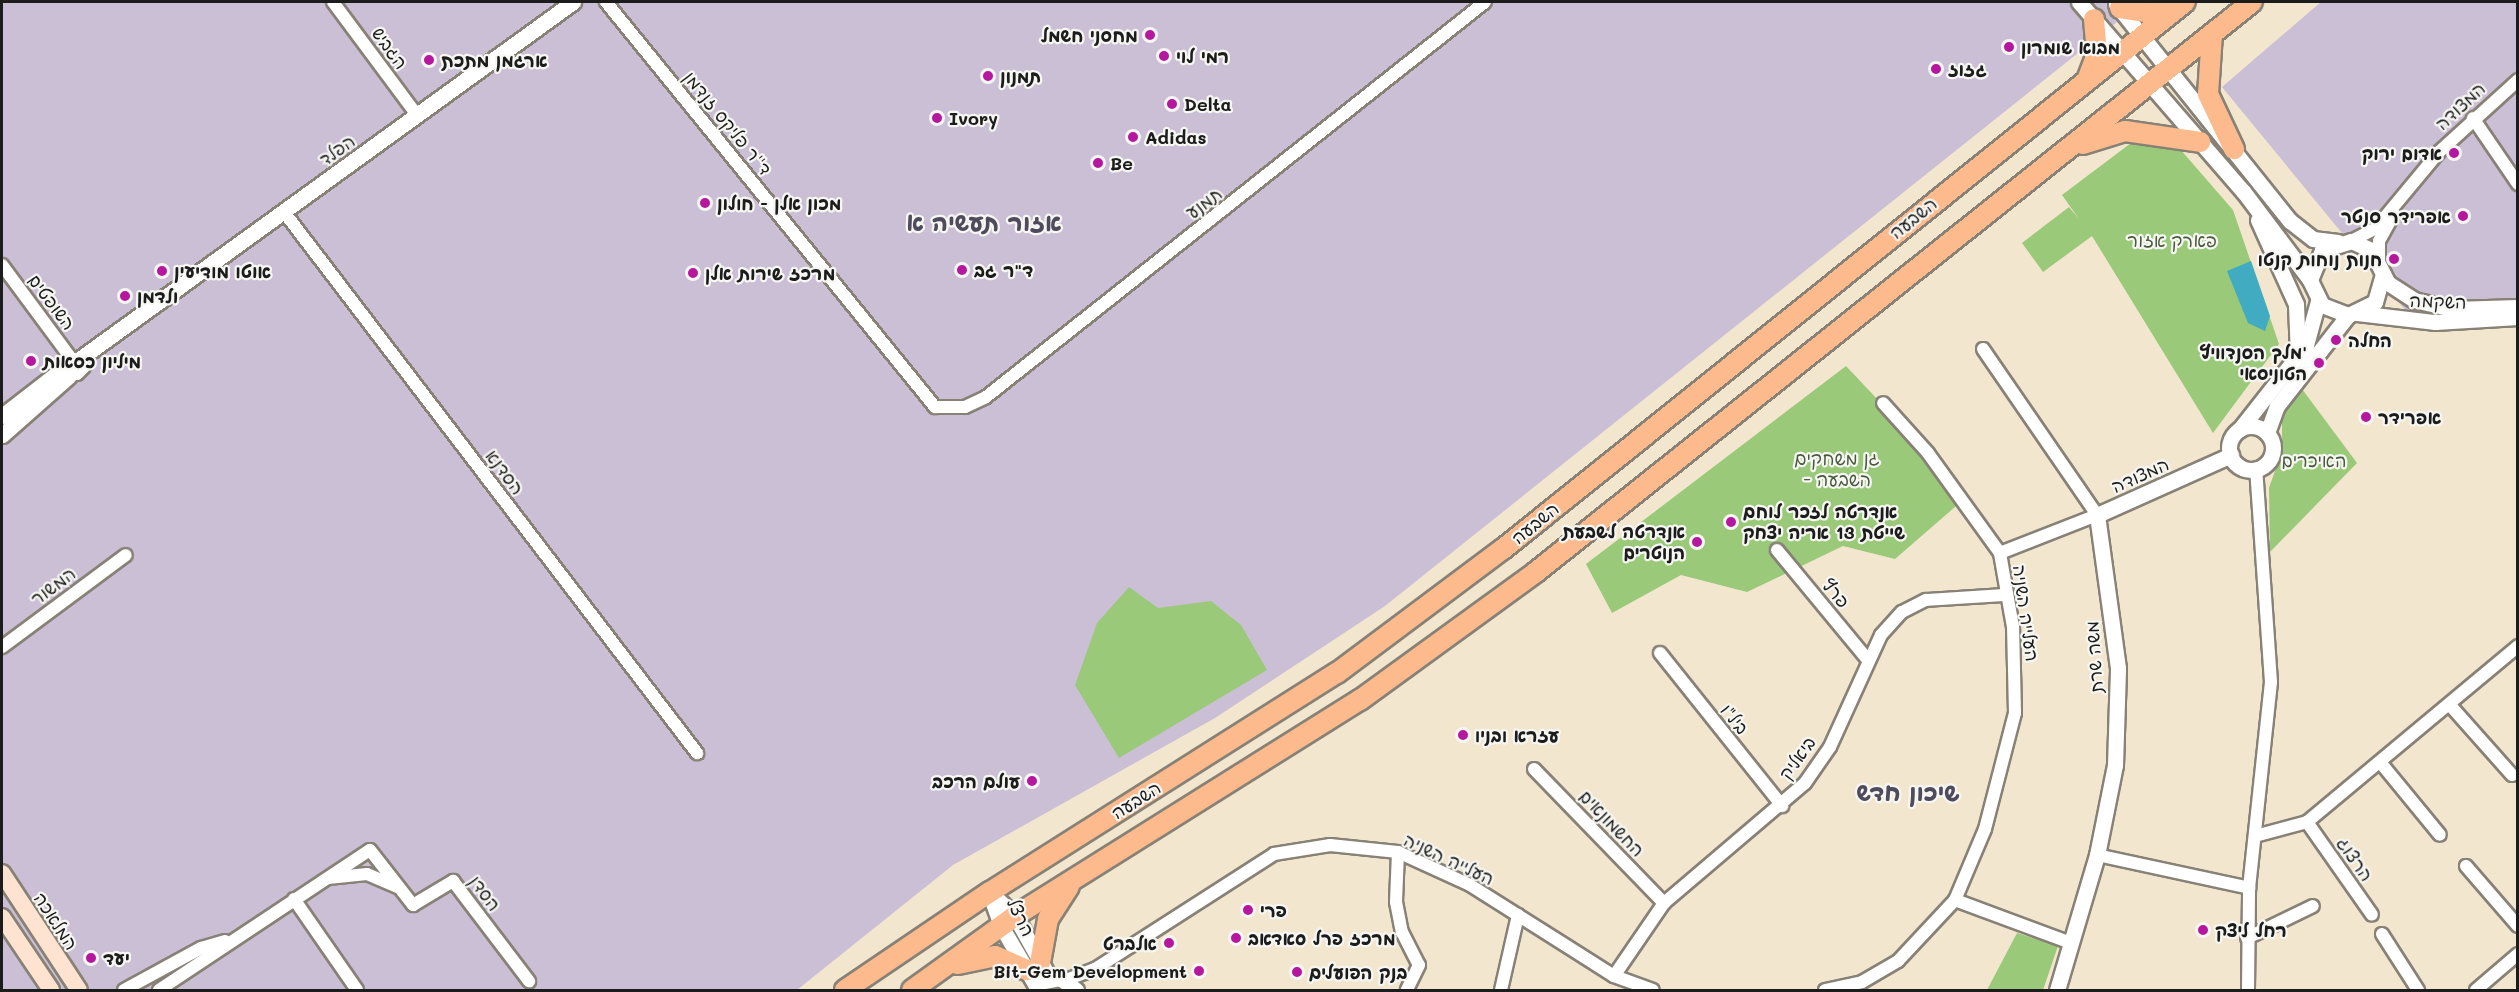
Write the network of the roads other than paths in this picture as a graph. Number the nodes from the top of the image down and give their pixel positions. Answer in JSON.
{"nodes":[{"id":1,"x":333,"y":2,"type":"edge"},
{"id":2,"x":573,"y":2,"type":"edge"},
{"id":3,"x":606,"y":2,"type":"edge"},
{"id":4,"x":1485,"y":2,"type":"edge"},
{"id":5,"x":2079,"y":2,"type":"edge"},
{"id":6,"x":2184,"y":2,"type":"edge"},
{"id":7,"x":2252,"y":2,"type":"edge"},
{"id":8,"x":2117,"y":5,"type":"edge"},
{"id":9,"x":2094,"y":20,"type":"junction"},
{"id":10,"x":2212,"y":34,"type":"junction"},
{"id":11,"x":2144,"y":36,"type":"junction"},
{"id":12,"x":2121,"y":55,"type":"junction"},
{"id":13,"x":2171,"y":69,"type":"junction"},
{"id":14,"x":2517,"y":80,"type":"edge"},
{"id":15,"x":2085,"y":83,"type":"junction"},
{"id":16,"x":2148,"y":86,"type":"junction"},
{"id":17,"x":417,"y":115,"type":"junction"},
{"id":18,"x":2473,"y":118,"type":"junction"},
{"id":19,"x":2200,"y":142,"type":"junction"},
{"id":20,"x":2234,"y":149,"type":"junction"},
{"id":21,"x":2061,"y":154,"type":"junction"},
{"id":22,"x":2517,"y":184,"type":"edge"},
{"id":23,"x":2407,"y":190,"type":"junction"},
{"id":24,"x":2243,"y":191,"type":"junction"},
{"id":25,"x":284,"y":212,"type":"junction"},
{"id":26,"x":2345,"y":242,"type":"junction"},
{"id":27,"x":2,"y":265,"type":"edge"},
{"id":28,"x":2381,"y":267,"type":"junction"},
{"id":29,"x":2310,"y":280,"type":"junction"},
{"id":30,"x":2318,"y":301,"type":"junction"},
{"id":31,"x":2517,"y":307,"type":"edge"},
{"id":32,"x":2352,"y":314,"type":"junction"},
{"id":33,"x":2517,"y":318,"type":"edge"},
{"id":34,"x":1983,"y":349,"type":"dead end"},
{"id":35,"x":2298,"y":356,"type":"junction"},
{"id":36,"x":76,"y":365,"type":"junction"},
{"id":37,"x":1883,"y":403,"type":"dead end"},
{"id":38,"x":935,"y":407,"type":"joint"},
{"id":39,"x":2,"y":416,"type":"edge"},
{"id":40,"x":2240,"y":429,"type":"junction"},
{"id":41,"x":2267,"y":433,"type":"junction"},
{"id":42,"x":2,"y":435,"type":"edge"},
{"id":43,"x":2231,"y":455,"type":"junction"},
{"id":44,"x":2256,"y":469,"type":"junction"},
{"id":45,"x":2097,"y":516,"type":"junction"},
{"id":46,"x":1777,"y":550,"type":"dead end"},
{"id":47,"x":2000,"y":553,"type":"junction"},
{"id":48,"x":126,"y":555,"type":"dead end"},
{"id":49,"x":2006,"y":595,"type":"junction"},
{"id":50,"x":2517,"y":646,"type":"edge"},
{"id":51,"x":2,"y":647,"type":"edge"},
{"id":52,"x":1660,"y":653,"type":"dead end"},
{"id":53,"x":1868,"y":660,"type":"junction"},
{"id":54,"x":2449,"y":704,"type":"junction"},
{"id":55,"x":697,"y":753,"type":"dead end"},
{"id":56,"x":2380,"y":762,"type":"junction"},
{"id":57,"x":1534,"y":769,"type":"dead end"},
{"id":58,"x":2512,"y":775,"type":"dead end"},
{"id":59,"x":1782,"y":806,"type":"junction"},
{"id":60,"x":2307,"y":822,"type":"junction"},
{"id":61,"x":2440,"y":835,"type":"dead end"},
{"id":62,"x":2255,"y":836,"type":"junction"},
{"id":63,"x":1398,"y":852,"type":"junction"},
{"id":64,"x":2097,"y":855,"type":"junction"},
{"id":65,"x":2466,"y":866,"type":"dead end"},
{"id":66,"x":1088,"y":869,"type":"junction"},
{"id":67,"x":2,"y":873,"type":"edge"},
{"id":68,"x":324,"y":879,"type":"junction"},
{"id":69,"x":400,"y":888,"type":"junction"},
{"id":70,"x":2249,"y":888,"type":"junction"},
{"id":71,"x":990,"y":892,"type":"junction"},
{"id":72,"x":294,"y":899,"type":"junction"},
{"id":73,"x":1955,"y":900,"type":"junction"},
{"id":74,"x":1664,"y":903,"type":"junction"},
{"id":75,"x":2313,"y":906,"type":"dead end"},
{"id":76,"x":1518,"y":915,"type":"junction"},
{"id":77,"x":2372,"y":915,"type":"dead end"},
{"id":78,"x":2,"y":917,"type":"edge"},
{"id":79,"x":1008,"y":921,"type":"junction"},
{"id":80,"x":2517,"y":926,"type":"edge"},
{"id":81,"x":2382,"y":934,"type":"dead end"},
{"id":82,"x":2247,"y":938,"type":"junction"},
{"id":83,"x":229,"y":940,"type":"junction"},
{"id":84,"x":2071,"y":943,"type":"junction"},
{"id":85,"x":2517,"y":954,"type":"edge"},
{"id":86,"x":1614,"y":976,"type":"junction"},
{"id":87,"x":1037,"y":977,"type":"edge"},
{"id":88,"x":529,"y":981,"type":"dead end"},
{"id":89,"x":1074,"y":987,"type":"edge"},
{"id":90,"x":48,"y":988,"type":"edge"},
{"id":91,"x":916,"y":988,"type":"edge"},
{"id":92,"x":79,"y":990,"type":"edge"},
{"id":93,"x":124,"y":990,"type":"edge"},
{"id":94,"x":159,"y":990,"type":"edge"},
{"id":95,"x":357,"y":990,"type":"edge"},
{"id":96,"x":845,"y":990,"type":"edge"},
{"id":97,"x":1407,"y":990,"type":"edge"},
{"id":98,"x":1501,"y":990,"type":"edge"},
{"id":99,"x":1653,"y":990,"type":"edge"},
{"id":100,"x":1825,"y":990,"type":"edge"},
{"id":101,"x":2057,"y":990,"type":"edge"},
{"id":102,"x":2248,"y":990,"type":"edge"},
{"id":103,"x":2418,"y":990,"type":"edge"},
{"id":104,"x":2476,"y":990,"type":"edge"}],
"edges":[{"from":1,"to":17,"type":"street","name":"הגביש"},
{"from":2,"to":17,"type":"street","name":"הפלד"},
{"from":3,"to":38,"type":"street","name":"ד''ר פליקס זנדמן"},
{"from":4,"to":38,"type":"street","name":"תמנע"},
{"from":5,"to":9,"type":"street"},
{"from":6,"to":8,"type":"highway"},
{"from":6,"to":11,"type":"highway","name":"השבעה"},
{"from":7,"to":10,"type":"highway","name":"השבעה"},
{"from":8,"to":11,"type":"street"},
{"from":9,"to":12,"type":"street"},
{"from":9,"to":15,"type":"highway"},
{"from":10,"to":13,"type":"highway","name":"השבעה"},
{"from":10,"to":20,"type":"highway"},
{"from":11,"to":12,"type":"highway","name":"השבעה"},
{"from":11,"to":13,"type":"street"},
{"from":12,"to":15,"type":"highway","name":"השבעה"},
{"from":12,"to":16,"type":"street"},
{"from":13,"to":16,"type":"highway","name":"השבעה"},
{"from":13,"to":20,"type":"street"},
{"from":14,"to":18,"type":"street","name":"המצודה"},
{"from":15,"to":71,"type":"highway","name":"השבעה"},
{"from":16,"to":19,"type":"street"},
{"from":16,"to":21,"type":"highway","name":"השבעה"},
{"from":17,"to":25,"type":"street","name":"הפלד"},
{"from":18,"to":22,"type":"street"},
{"from":18,"to":23,"type":"street","name":"המצודה"},
{"from":19,"to":21,"type":"highway"},
{"from":19,"to":24,"type":"street"},
{"from":20,"to":26,"type":"street"},
{"from":21,"to":66,"type":"highway","name":"השבעה"},
{"from":23,"to":26,"type":"street","name":"המצודה"},
{"from":23,"to":28,"type":"street","name":"המצודה"},
{"from":24,"to":29,"type":"street"},
{"from":24,"to":35,"type":"street"},
{"from":25,"to":36,"type":"street","name":"הפלד"},
{"from":25,"to":55,"type":"street","name":"הסדנא"},
{"from":26,"to":28,"type":"street"},
{"from":26,"to":29,"type":"street"},
{"from":27,"to":36,"type":"street","name":"השופטים"},
{"from":28,"to":31,"type":"street","name":"השקמה"},
{"from":28,"to":32,"type":"street"},
{"from":29,"to":30,"type":"street"},
{"from":30,"to":32,"type":"street"},
{"from":30,"to":35,"type":"street"},
{"from":32,"to":33,"type":"street","name":"השקמה"},
{"from":32,"to":41,"type":"street"},
{"from":34,"to":45,"type":"street","name":"משה שרת"},
{"from":35,"to":40,"type":"street"},
{"from":36,"to":39,"type":"street","name":"הפלד"},
{"from":36,"to":42,"type":"street","name":"הפלד"},
{"from":37,"to":47,"type":"street"},
{"from":40,"to":41,"type":"street"},
{"from":40,"to":43,"type":"street"},
{"from":41,"to":44,"type":"street"},
{"from":43,"to":44,"type":"street"},
{"from":43,"to":45,"type":"street","name":"המצודה"},
{"from":44,"to":62,"type":"street"},
{"from":45,"to":47,"type":"street"},
{"from":45,"to":64,"type":"street","name":"משה שרת"},
{"from":46,"to":53,"type":"street","name":"פרץ"},
{"from":47,"to":49,"type":"street","name":"העלייה השניה"},
{"from":48,"to":51,"type":"street","name":"המשור"},
{"from":49,"to":53,"type":"street","name":"ביאליק"},
{"from":49,"to":73,"type":"street","name":"העלייה השניה"},
{"from":50,"to":54,"type":"street"},
{"from":52,"to":59,"type":"street","name":"ביל\"ו"},
{"from":53,"to":59,"type":"street","name":"ביאליק"},
{"from":54,"to":56,"type":"street"},
{"from":54,"to":58,"type":"street"},
{"from":56,"to":60,"type":"street"},
{"from":56,"to":61,"type":"street"},
{"from":57,"to":74,"type":"street","name":"החשמונאים"},
{"from":59,"to":74,"type":"street","name":"ביאליק"},
{"from":60,"to":62,"type":"street"},
{"from":60,"to":77,"type":"street","name":"הרצוג"},
{"from":62,"to":70,"type":"street"},
{"from":63,"to":76,"type":"street","name":"העלייה השניה"},
{"from":63,"to":89,"type":"street","name":"העלייה השניה"},
{"from":63,"to":97,"type":"street"},
{"from":64,"to":70,"type":"street"},
{"from":64,"to":84,"type":"street","name":"משה שרת"},
{"from":65,"to":80,"type":"street"},
{"from":66,"to":79,"type":"highway","name":"השבעה"},
{"from":66,"to":87,"type":"highway"},
{"from":67,"to":92,"type":"main road","name":"המלאכה"},
{"from":68,"to":69,"type":"street","name":"הסדן"},
{"from":68,"to":69,"type":"street","name":"הסדן"},
{"from":68,"to":72,"type":"street","name":"הסדן"},
{"from":69,"to":88,"type":"street","name":"הסדן"},
{"from":70,"to":82,"type":"street"},
{"from":71,"to":79,"type":"street","name":"הרצל"},
{"from":71,"to":96,"type":"highway","name":"השבעה"},
{"from":72,"to":83,"type":"street","name":"הסדן"},
{"from":72,"to":95,"type":"street"},
{"from":73,"to":84,"type":"street"},
{"from":73,"to":100,"type":"street","name":"העלייה השניה"},
{"from":74,"to":86,"type":"street","name":"ביאליק"},
{"from":75,"to":82,"type":"street"},
{"from":76,"to":86,"type":"street","name":"העלייה השניה"},
{"from":76,"to":98,"type":"street"},
{"from":78,"to":90,"type":"main road"},
{"from":79,"to":87,"type":"street","name":"הרצל"},
{"from":79,"to":91,"type":"highway","name":"השבעה"},
{"from":81,"to":103,"type":"street"},
{"from":82,"to":102,"type":"street"},
{"from":83,"to":93,"type":"street","name":"הסדן"},
{"from":83,"to":94,"type":"street","name":"הסדן"},
{"from":84,"to":101,"type":"street","name":"משה שרת"},
{"from":85,"to":104,"type":"street"},
{"from":86,"to":99,"type":"street","name":"העלייה השניה"},
{"from":87,"to":89,"type":"street"},
{"from":87,"to":91,"type":"highway"}]}
